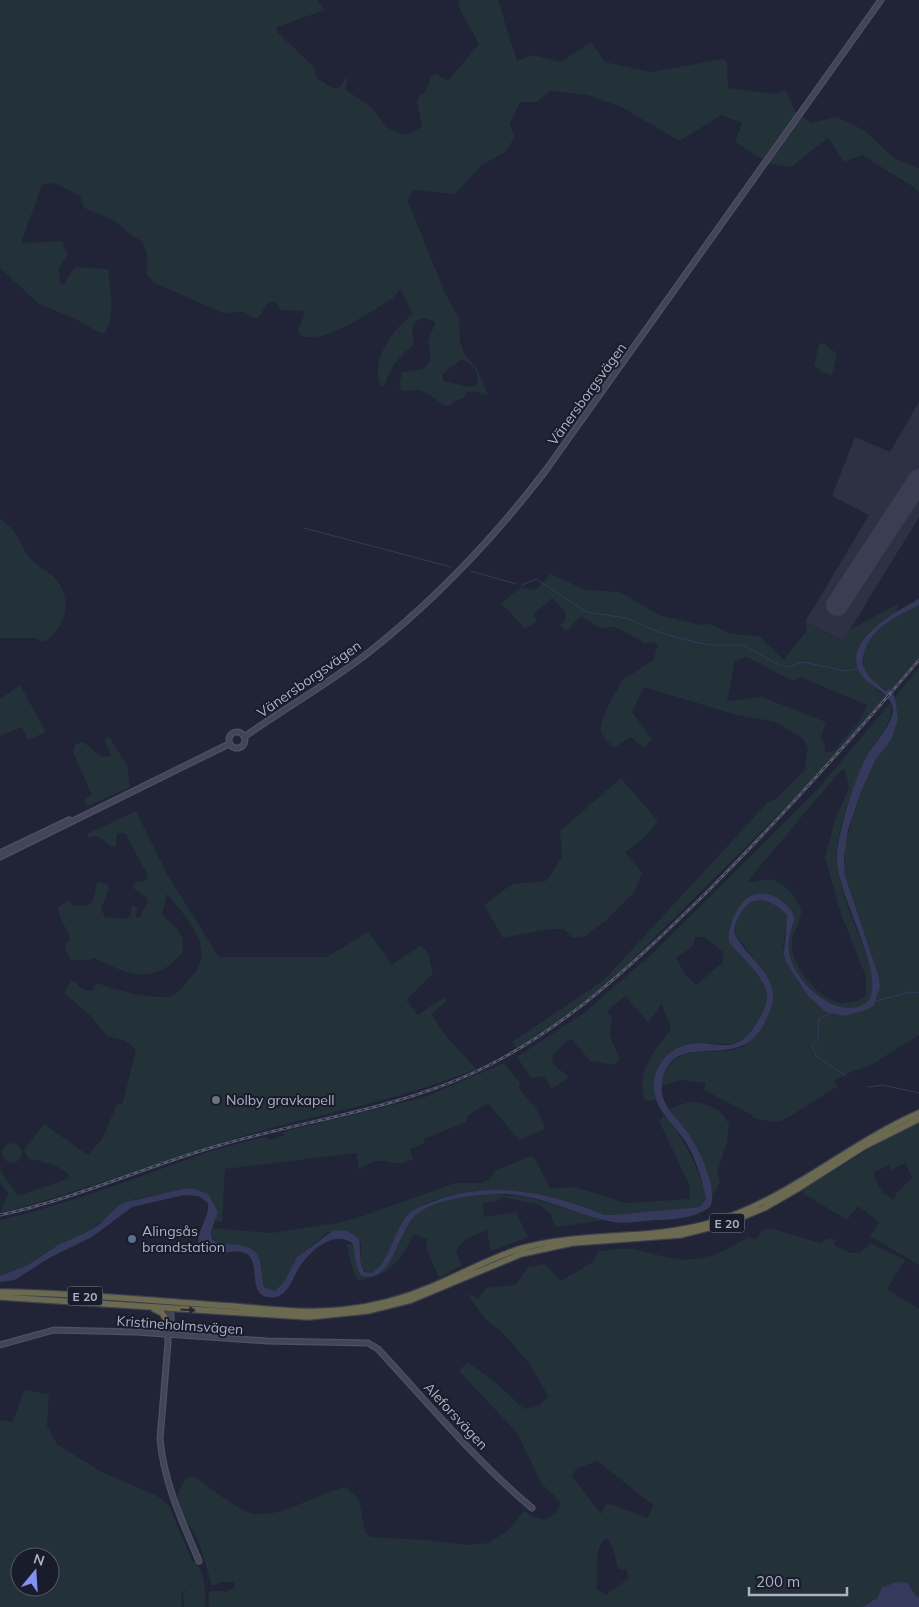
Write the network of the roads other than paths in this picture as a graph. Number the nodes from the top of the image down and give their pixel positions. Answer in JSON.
{"nodes":[{"id":1,"x":881,"y":0,"type":"edge"},
{"id":2,"x":244,"y":736,"type":"junction"},
{"id":3,"x":229,"y":744,"type":"junction"},
{"id":4,"x":129,"y":793,"type":"junction"},
{"id":5,"x":0,"y":853,"type":"edge"},
{"id":6,"x":0,"y":857,"type":"edge"},
{"id":7,"x":919,"y":1113,"type":"edge"},
{"id":8,"x":919,"y":1119,"type":"edge"},
{"id":9,"x":0,"y":1292,"type":"edge"},
{"id":10,"x":0,"y":1297,"type":"edge"},
{"id":11,"x":171,"y":1301,"type":"junction"},
{"id":12,"x":150,"y":1307,"type":"junction"},
{"id":13,"x":171,"y":1309,"type":"junction"},
{"id":14,"x":261,"y":1311,"type":"junction"},
{"id":15,"x":167,"y":1321,"type":"junction"},
{"id":16,"x":168,"y":1334,"type":"junction"},
{"id":17,"x":361,"y":1341,"type":"joint"},
{"id":18,"x":0,"y":1345,"type":"edge"},
{"id":19,"x":532,"y":1508,"type":"dead end"},
{"id":20,"x":199,"y":1561,"type":"dead end"}],
"edges":[{"from":1,"to":2,"type":"main road","name":"Vänersborgsvägen"},
{"from":2,"to":3,"type":"main road","name":"Vänersborgsvägen"},
{"from":2,"to":3,"type":"main road","name":"Vänersborgsvägen"},
{"from":3,"to":4,"type":"main road","name":"Vänersborgsvägen"},
{"from":4,"to":5,"type":"main road","name":"Vänersborgsvägen"},
{"from":4,"to":6,"type":"main road","name":"Vänersborgsvägen"},
{"from":7,"to":14,"type":"highway","number":"E 20"},
{"from":8,"to":14,"type":"highway","number":"E 20"},
{"from":9,"to":11,"type":"highway","number":"E 20"},
{"from":10,"to":12,"type":"highway","number":"E 20"},
{"from":11,"to":13,"type":"main road"},
{"from":11,"to":14,"type":"highway","number":"E 20"},
{"from":12,"to":13,"type":"highway","number":"E 20"},
{"from":12,"to":15,"type":"highway"},
{"from":13,"to":14,"type":"highway","number":"E 20","one_way":true},
{"from":13,"to":15,"type":"main road"},
{"from":13,"to":16,"type":"main road"},
{"from":15,"to":16,"type":"main road"},
{"from":16,"to":17,"type":"main road","name":"Kristineholmsvägen"},
{"from":16,"to":18,"type":"main road","name":"Kristineholmsvägen"},
{"from":16,"to":20,"type":"main road"},
{"from":17,"to":19,"type":"main road","name":"Aleforsvägen"}]}
